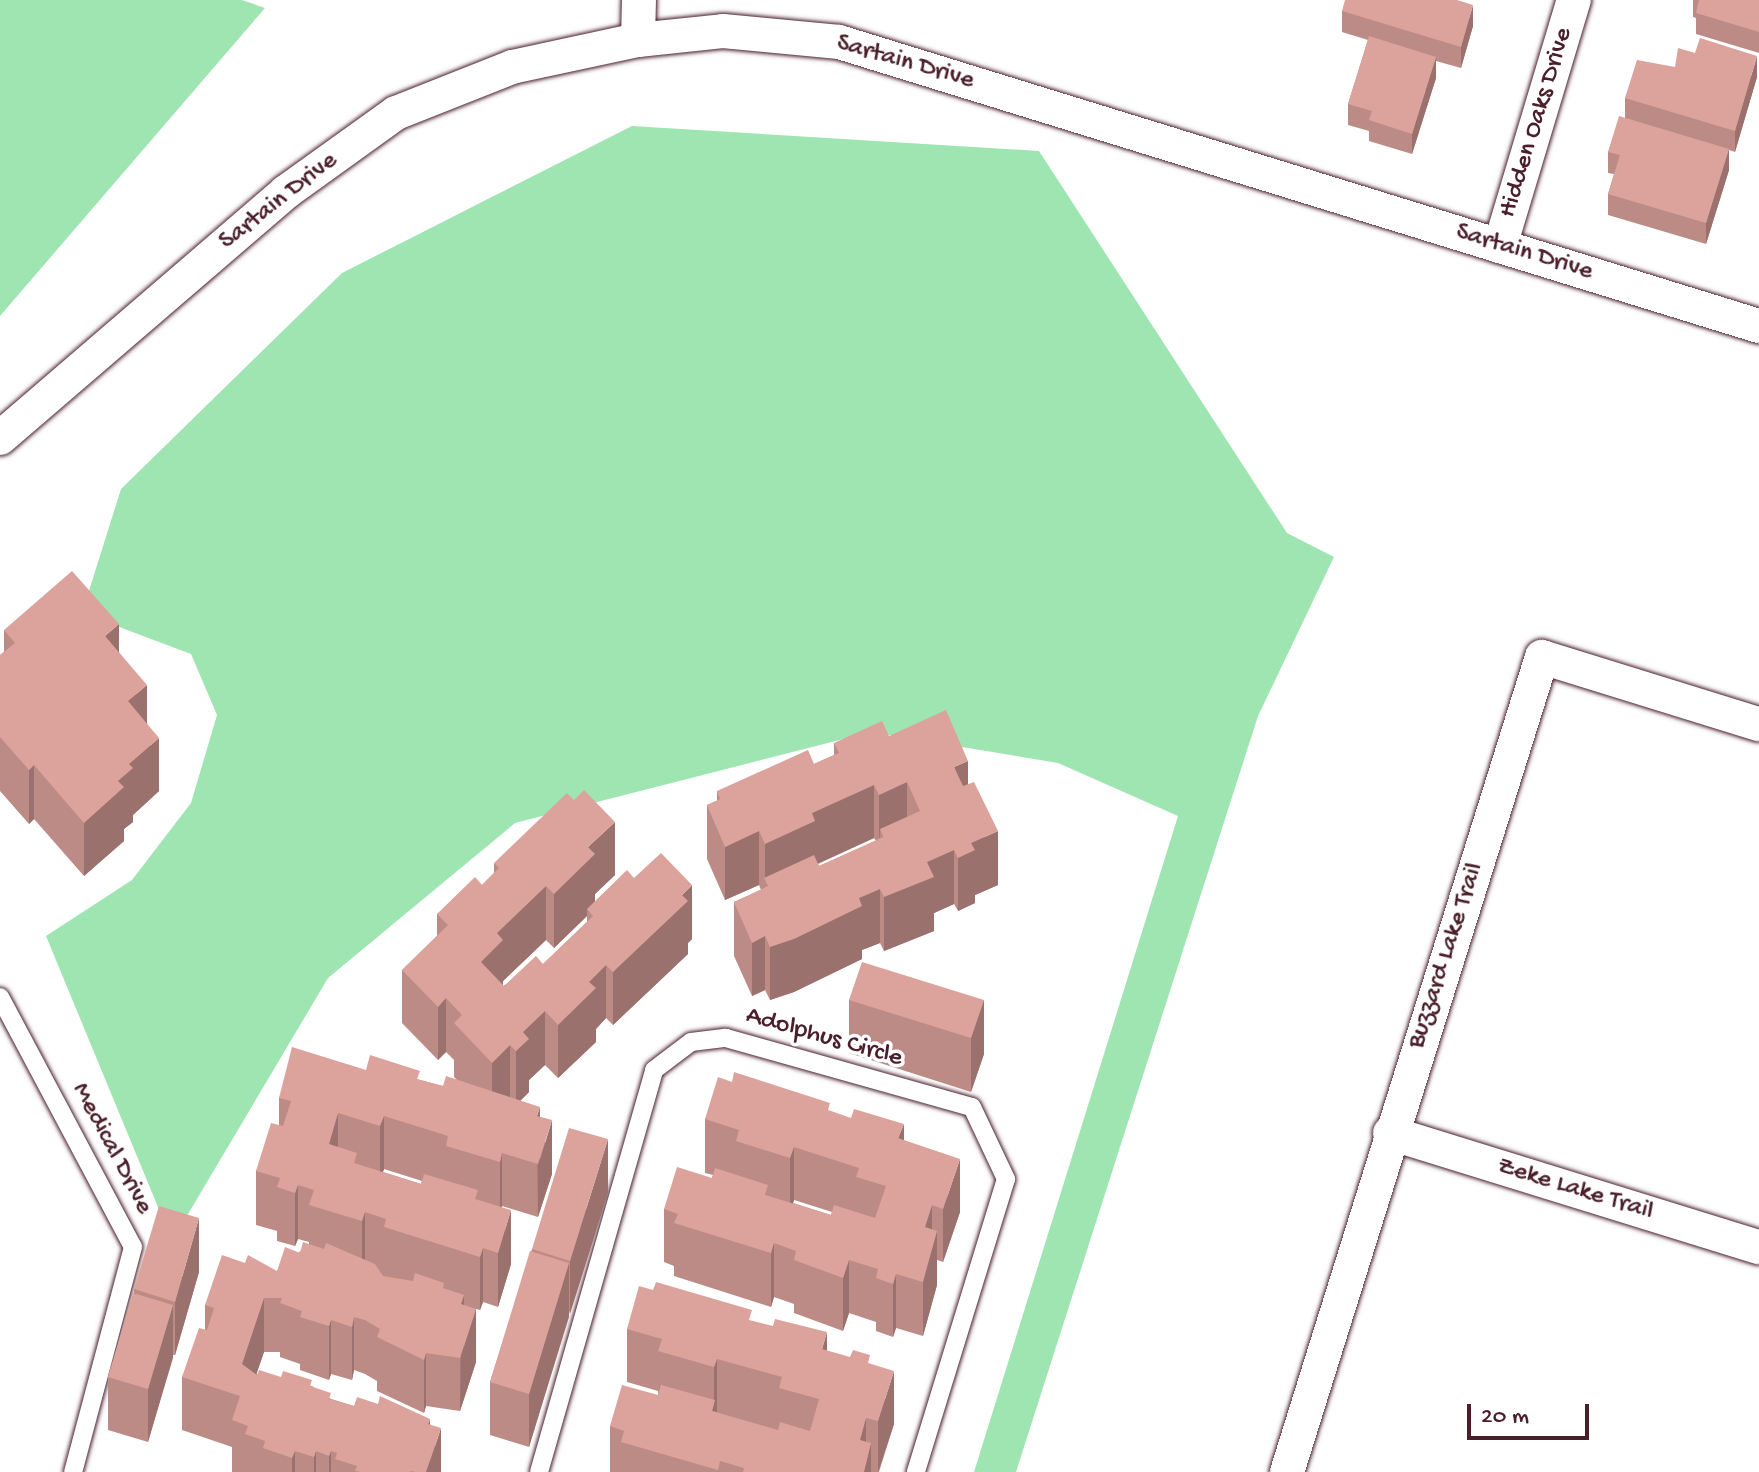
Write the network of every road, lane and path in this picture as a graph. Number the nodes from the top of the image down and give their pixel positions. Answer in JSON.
{"nodes":[{"id":1,"x":639,"y":0,"type":"edge"},
{"id":2,"x":1574,"y":0,"type":"edge"},
{"id":3,"x":638,"y":40,"type":"junction"},
{"id":4,"x":1500,"y":246,"type":"junction"},
{"id":5,"x":1759,"y":326,"type":"edge"},
{"id":6,"x":0,"y":438,"type":"edge"},
{"id":7,"x":1759,"y":724,"type":"edge"},
{"id":8,"x":0,"y":997,"type":"edge"},
{"id":9,"x":1390,"y":1133,"type":"junction"},
{"id":10,"x":1759,"y":1247,"type":"edge"},
{"id":11,"x":73,"y":1472,"type":"edge"},
{"id":12,"x":539,"y":1472,"type":"edge"},
{"id":13,"x":916,"y":1472,"type":"edge"},
{"id":14,"x":1287,"y":1472,"type":"edge"}],
"edges":[{"from":1,"to":3,"type":"street"},
{"from":2,"to":4,"type":"street","name":"Hidden Oaks Drive"},
{"from":3,"to":4,"type":"street","name":"Sartain Drive"},
{"from":3,"to":6,"type":"street","name":"Sartain Drive"},
{"from":4,"to":5,"type":"street","name":"Sartain Drive"},
{"from":7,"to":9,"type":"street","name":"Buzzard Lake Trail"},
{"from":8,"to":11,"type":"lane","name":"Medical Drive"},
{"from":9,"to":10,"type":"street","name":"Zeke Lake Trail"},
{"from":9,"to":14,"type":"street","name":"Buzzard Lake Trail"},
{"from":12,"to":13,"type":"lane","name":"Adolphus Circle"}]}
